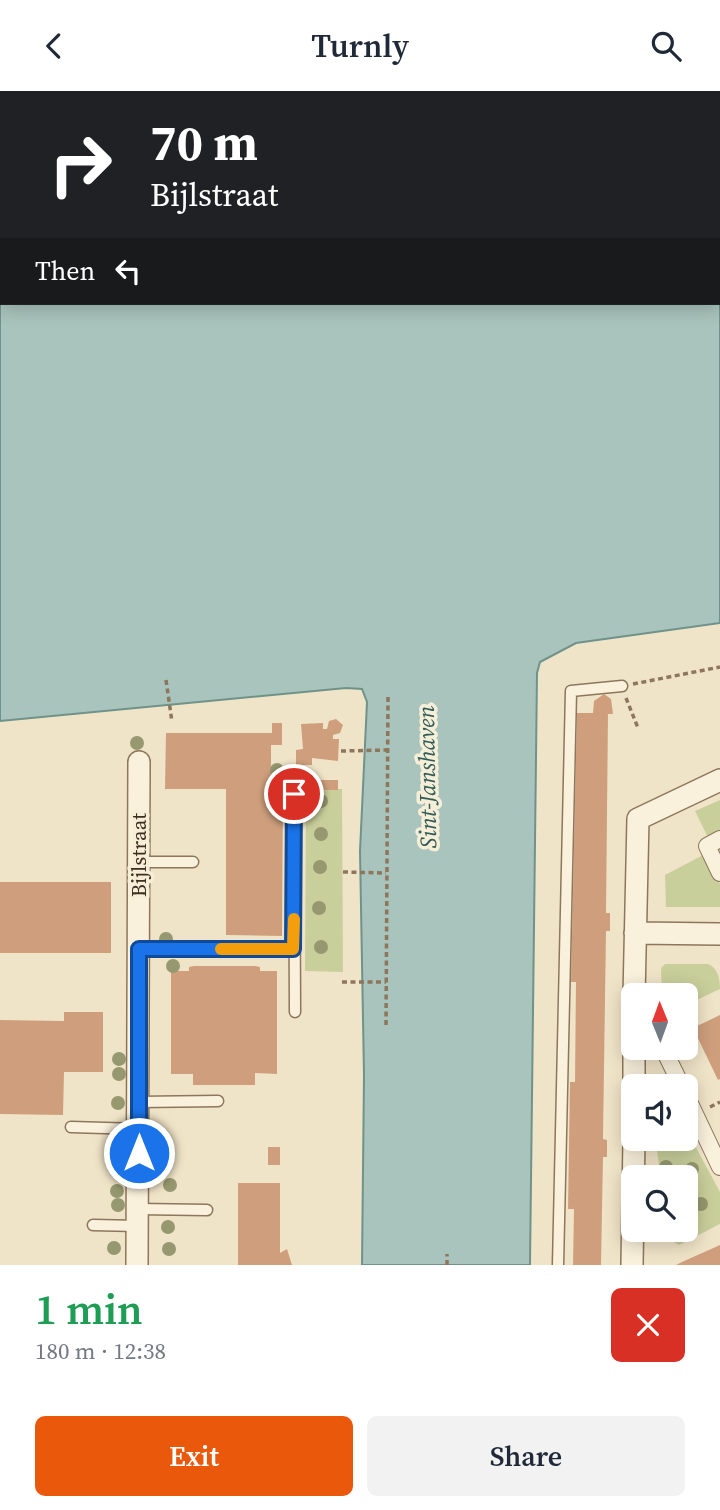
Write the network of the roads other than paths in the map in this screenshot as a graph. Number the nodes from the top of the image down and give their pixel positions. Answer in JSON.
{"nodes":[{"id":1,"x":621,"y":686,"type":"road end"},
{"id":2,"x":139,"y":762,"type":"dead end"},
{"id":3,"x":720,"y":780,"type":"edge"},
{"id":4,"x":294,"y":794,"type":"dead end"},
{"id":5,"x":720,"y":839,"type":"edge"},
{"id":6,"x":138,"y":862,"type":"junction"},
{"id":7,"x":194,"y":862,"type":"dead end"},
{"id":8,"x":720,"y":873,"type":"edge"},
{"id":9,"x":635,"y":933,"type":"junction"},
{"id":10,"x":720,"y":934,"type":"edge"},
{"id":11,"x":139,"y":949,"type":"junction"},
{"id":12,"x":293,"y":949,"type":"junction"},
{"id":13,"x":635,"y":983,"type":"edge"},
{"id":14,"x":295,"y":1012,"type":"dead end"},
{"id":15,"x":218,"y":1101,"type":"dead end"},
{"id":16,"x":139,"y":1102,"type":"junction"},
{"id":17,"x":698,"y":1120,"type":"edge"},
{"id":18,"x":71,"y":1127,"type":"dead end"},
{"id":19,"x":139,"y":1129,"type":"junction"},
{"id":20,"x":634,"y":1151,"type":"edge"},
{"id":21,"x":720,"y":1167,"type":"edge"},
{"id":22,"x":207,"y":1210,"type":"dead end"},
{"id":23,"x":138,"y":1217,"type":"junction"},
{"id":24,"x":93,"y":1225,"type":"dead end"},
{"id":25,"x":137,"y":1265,"type":"edge"},
{"id":26,"x":558,"y":1265,"type":"edge"},
{"id":27,"x":632,"y":1265,"type":"edge"}],
"edges":[{"from":1,"to":26,"type":"lane"},
{"from":2,"to":6,"type":"street","name":"Bijlstraat"},
{"from":3,"to":9,"type":"street"},
{"from":4,"to":12,"type":"lane"},
{"from":5,"to":8,"type":"street"},
{"from":6,"to":7,"type":"lane"},
{"from":6,"to":11,"type":"street","name":"Bijlstraat"},
{"from":9,"to":10,"type":"street"},
{"from":9,"to":13,"type":"street"},
{"from":11,"to":12,"type":"lane"},
{"from":11,"to":16,"type":"street","name":"Bijlstraat"},
{"from":12,"to":14,"type":"lane"},
{"from":15,"to":16,"type":"lane"},
{"from":16,"to":19,"type":"street","name":"Bijlstraat"},
{"from":17,"to":21,"type":"street"},
{"from":18,"to":19,"type":"lane"},
{"from":19,"to":23,"type":"street","name":"Bijlstraat"},
{"from":20,"to":27,"type":"street"},
{"from":22,"to":23,"type":"lane"},
{"from":23,"to":24,"type":"lane"},
{"from":23,"to":25,"type":"street","name":"Bijlstraat"}]}
